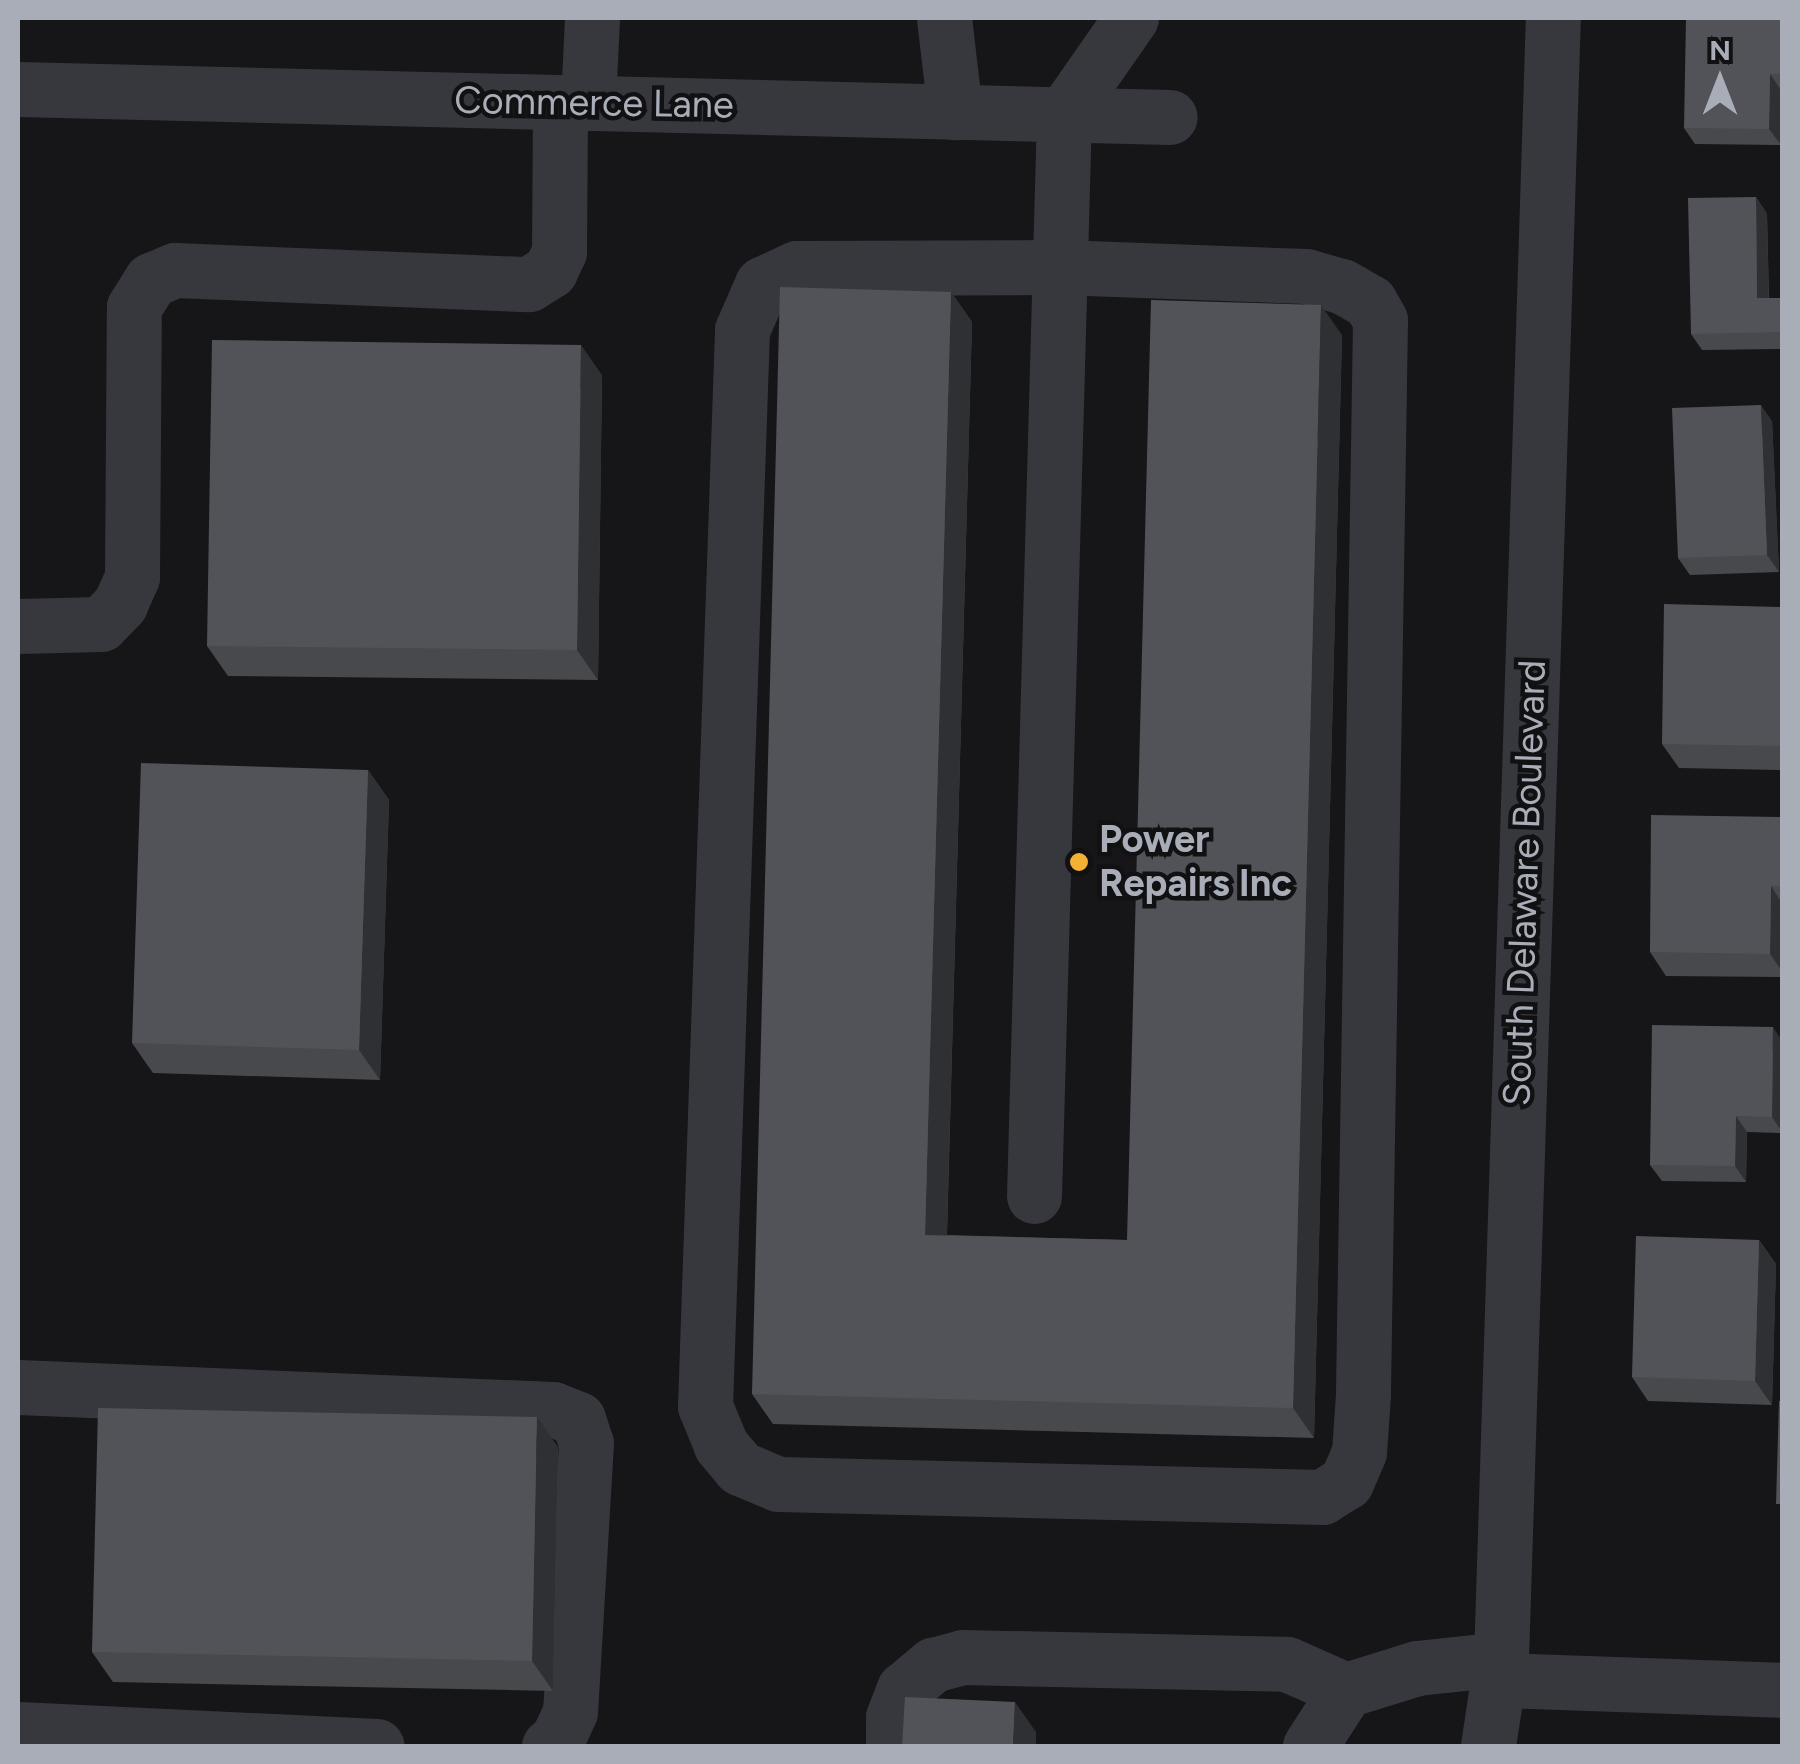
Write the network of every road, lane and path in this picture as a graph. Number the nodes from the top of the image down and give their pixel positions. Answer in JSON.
{"nodes":[{"id":1,"x":592,"y":18,"type":"edge"},
{"id":2,"x":944,"y":18,"type":"edge"},
{"id":3,"x":1131,"y":18,"type":"edge"},
{"id":4,"x":1553,"y":18,"type":"edge"},
{"id":5,"x":18,"y":89,"type":"edge"},
{"id":6,"x":574,"y":103,"type":"junction"},
{"id":7,"x":956,"y":112,"type":"junction"},
{"id":8,"x":1064,"y":114,"type":"junction"},
{"id":9,"x":1170,"y":117,"type":"dead end"},
{"id":10,"x":1060,"y":267,"type":"junction"},
{"id":11,"x":18,"y":626,"type":"edge"},
{"id":12,"x":1034,"y":1196,"type":"dead end"},
{"id":13,"x":18,"y":1387,"type":"edge"},
{"id":14,"x":1500,"y":1670,"type":"junction"},
{"id":15,"x":1346,"y":1690,"type":"junction"},
{"id":16,"x":1782,"y":1690,"type":"edge"},
{"id":17,"x":18,"y":1729,"type":"edge"},
{"id":18,"x":377,"y":1746,"type":"edge"},
{"id":19,"x":549,"y":1746,"type":"edge"},
{"id":20,"x":893,"y":1746,"type":"edge"},
{"id":21,"x":1310,"y":1746,"type":"edge"},
{"id":22,"x":1488,"y":1746,"type":"edge"},
{"id":23,"x":1517,"y":1746,"type":"edge"}],
"edges":[{"from":1,"to":6,"type":"street"},
{"from":2,"to":7,"type":"street"},
{"from":3,"to":8,"type":"street"},
{"from":4,"to":14,"type":"street","name":"South Delaware Boulevard"},
{"from":5,"to":6,"type":"street","name":"Commerce Lane"},
{"from":6,"to":7,"type":"street","name":"Commerce Lane"},
{"from":6,"to":11,"type":"street"},
{"from":7,"to":8,"type":"street","name":"Commerce Lane"},
{"from":8,"to":9,"type":"street","name":"Commerce Lane"},
{"from":8,"to":10,"type":"street"},
{"from":10,"to":10,"type":"street"},
{"from":10,"to":12,"type":"street"},
{"from":13,"to":19,"type":"street"},
{"from":14,"to":15,"type":"street"},
{"from":14,"to":16,"type":"street"},
{"from":14,"to":22,"type":"street","name":"South Delaware Boulevard"},
{"from":14,"to":23,"type":"street"},
{"from":15,"to":20,"type":"street"},
{"from":15,"to":21,"type":"street"},
{"from":17,"to":18,"type":"street"}]}
